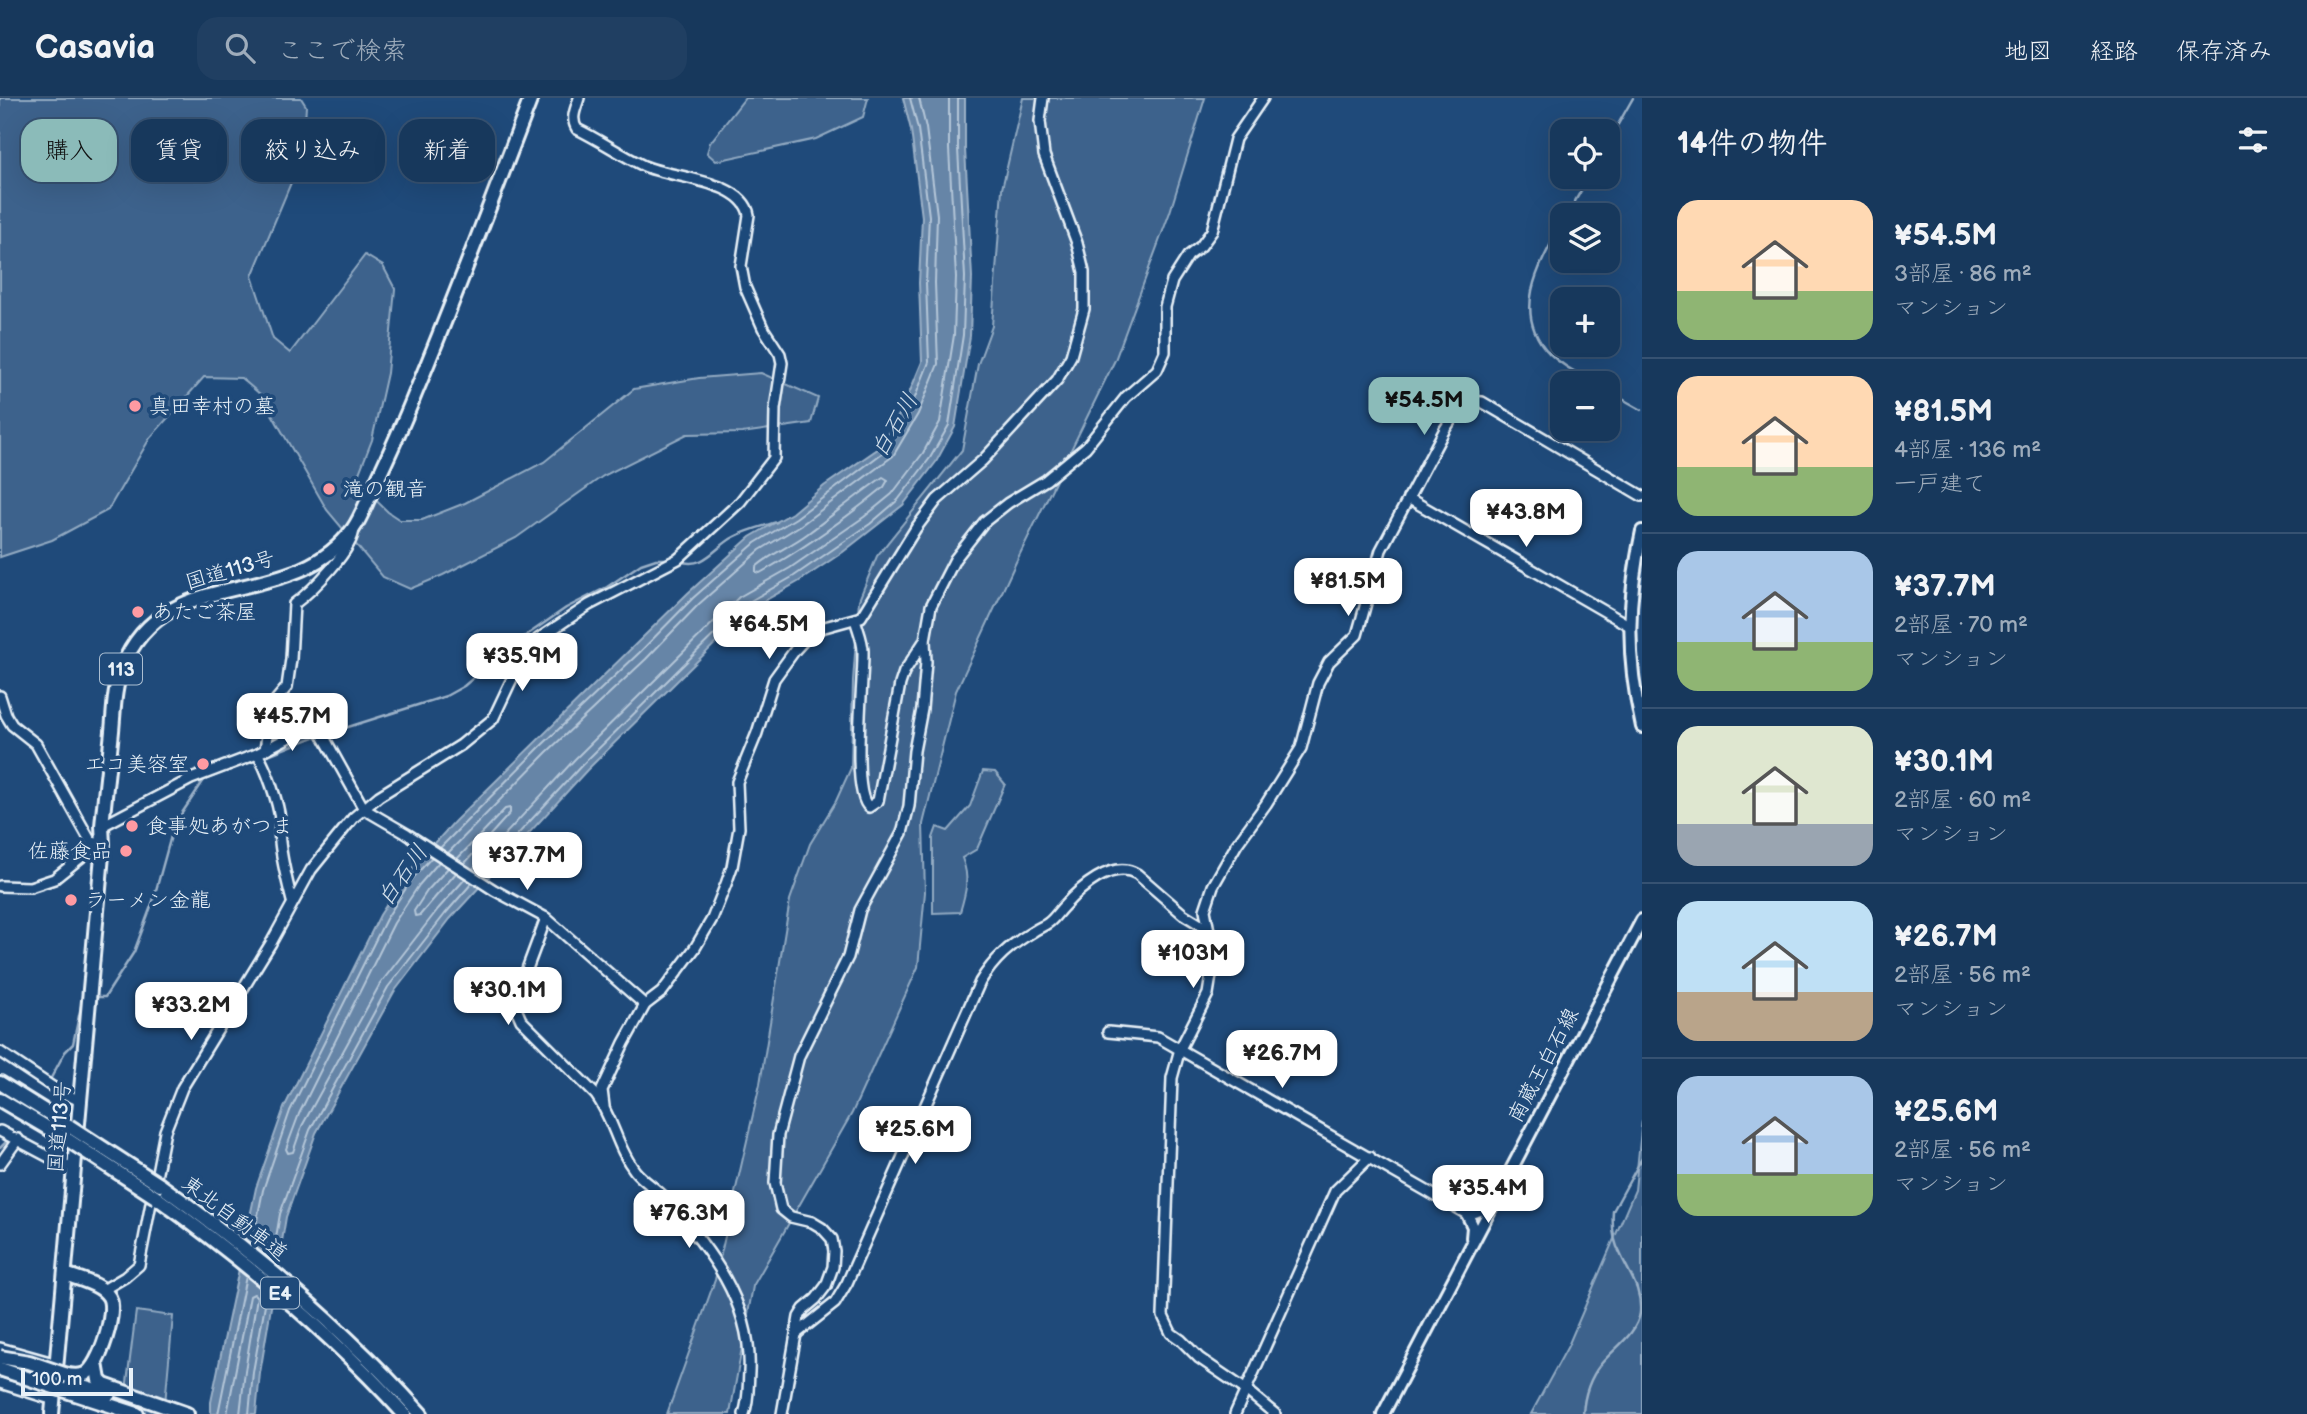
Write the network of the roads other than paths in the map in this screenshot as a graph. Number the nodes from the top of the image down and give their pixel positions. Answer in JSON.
{"nodes":[{"id":1,"x":531,"y":98,"type":"edge"},
{"id":2,"x":579,"y":98,"type":"edge"},
{"id":3,"x":1043,"y":98,"type":"edge"},
{"id":4,"x":1263,"y":98,"type":"edge"},
{"id":5,"x":1456,"y":390,"type":"dead end"},
{"id":6,"x":1466,"y":401,"type":"junction"},
{"id":7,"x":1642,"y":496,"type":"edge"},
{"id":8,"x":1408,"y":498,"type":"junction"},
{"id":9,"x":354,"y":528,"type":"junction"},
{"id":10,"x":1642,"y":531,"type":"edge"},
{"id":11,"x":855,"y":620,"type":"junction"},
{"id":12,"x":1630,"y":626,"type":"junction"},
{"id":13,"x":925,"y":640,"type":"junction"},
{"id":14,"x":0,"y":696,"type":"edge"},
{"id":15,"x":1642,"y":727,"type":"edge"},
{"id":16,"x":261,"y":756,"type":"junction"},
{"id":17,"x":364,"y":810,"type":"junction"},
{"id":18,"x":102,"y":826,"type":"junction"},
{"id":19,"x":103,"y":844,"type":"junction"},
{"id":20,"x":0,"y":886,"type":"edge"},
{"id":21,"x":292,"y":901,"type":"junction"},
{"id":22,"x":546,"y":918,"type":"junction"},
{"id":23,"x":1642,"y":920,"type":"edge"},
{"id":24,"x":1209,"y":930,"type":"junction"},
{"id":25,"x":645,"y":1005,"type":"junction"},
{"id":26,"x":1108,"y":1032,"type":"dead end"},
{"id":27,"x":1180,"y":1049,"type":"junction"},
{"id":28,"x":0,"y":1052,"type":"edge"},
{"id":29,"x":0,"y":1083,"type":"edge"},
{"id":30,"x":0,"y":1100,"type":"edge"},
{"id":31,"x":80,"y":1101,"type":"junction"},
{"id":32,"x":604,"y":1106,"type":"junction"},
{"id":33,"x":0,"y":1131,"type":"edge"},
{"id":34,"x":18,"y":1139,"type":"junction"},
{"id":35,"x":1370,"y":1157,"type":"junction"},
{"id":36,"x":0,"y":1164,"type":"edge"},
{"id":37,"x":75,"y":1167,"type":"junction"},
{"id":38,"x":1491,"y":1207,"type":"junction"},
{"id":39,"x":1467,"y":1214,"type":"junction"},
{"id":40,"x":1472,"y":1243,"type":"junction"},
{"id":41,"x":65,"y":1274,"type":"junction"},
{"id":42,"x":103,"y":1290,"type":"junction"},
{"id":43,"x":796,"y":1334,"type":"junction"},
{"id":44,"x":0,"y":1348,"type":"edge"},
{"id":45,"x":31,"y":1356,"type":"junction"},
{"id":46,"x":0,"y":1358,"type":"edge"},
{"id":47,"x":96,"y":1363,"type":"junction"},
{"id":48,"x":0,"y":1368,"type":"edge"},
{"id":49,"x":0,"y":1376,"type":"edge"},
{"id":50,"x":0,"y":1383,"type":"edge"},
{"id":51,"x":60,"y":1384,"type":"junction"},
{"id":52,"x":1245,"y":1390,"type":"junction"},
{"id":53,"x":26,"y":1391,"type":"junction"},
{"id":54,"x":119,"y":1399,"type":"junction"},
{"id":55,"x":97,"y":1405,"type":"edge"},
{"id":56,"x":52,"y":1414,"type":"edge"},
{"id":57,"x":137,"y":1414,"type":"edge"},
{"id":58,"x":169,"y":1414,"type":"edge"},
{"id":59,"x":187,"y":1414,"type":"edge"},
{"id":60,"x":404,"y":1414,"type":"edge"},
{"id":61,"x":421,"y":1414,"type":"edge"},
{"id":62,"x":744,"y":1414,"type":"edge"},
{"id":63,"x":782,"y":1414,"type":"edge"},
{"id":64,"x":1235,"y":1414,"type":"edge"},
{"id":65,"x":1275,"y":1414,"type":"edge"},
{"id":66,"x":1383,"y":1414,"type":"edge"}],
"edges":[{"from":1,"to":9,"type":"highway","name":"国道113号","number":"113"},
{"from":2,"to":17,"type":"street"},
{"from":3,"to":11,"type":"street"},
{"from":4,"to":13,"type":"street"},
{"from":5,"to":6,"type":"street"},
{"from":6,"to":7,"type":"street"},
{"from":6,"to":8,"type":"street"},
{"from":8,"to":12,"type":"street"},
{"from":8,"to":24,"type":"street"},
{"from":9,"to":16,"type":"street"},
{"from":9,"to":18,"type":"highway","name":"国道113号","number":"113"},
{"from":10,"to":12,"type":"main road"},
{"from":11,"to":13,"type":"street"},
{"from":11,"to":25,"type":"street"},
{"from":12,"to":15,"type":"main road"},
{"from":13,"to":43,"type":"street"},
{"from":14,"to":19,"type":"street"},
{"from":16,"to":17,"type":"street"},
{"from":16,"to":18,"type":"street"},
{"from":16,"to":21,"type":"street"},
{"from":17,"to":21,"type":"street"},
{"from":17,"to":22,"type":"street"},
{"from":18,"to":19,"type":"highway","name":"国道113号","number":"113"},
{"from":19,"to":20,"type":"street"},
{"from":19,"to":31,"type":"highway","name":"国道113号","number":"113"},
{"from":21,"to":42,"type":"street"},
{"from":22,"to":25,"type":"street"},
{"from":22,"to":32,"type":"street"},
{"from":23,"to":38,"type":"main road","name":"南蔵王白石線"},
{"from":24,"to":27,"type":"street"},
{"from":24,"to":43,"type":"street"},
{"from":25,"to":32,"type":"street"},
{"from":26,"to":27,"type":"street"},
{"from":27,"to":35,"type":"street"},
{"from":27,"to":52,"type":"street"},
{"from":28,"to":31,"type":"street"},
{"from":29,"to":61,"type":"highway","name":"東北自動車道","number":"E4","bridge":true},
{"from":30,"to":60,"type":"highway","name":"東北自動車道","number":"E4","bridge":true},
{"from":31,"to":37,"type":"highway","name":"国道113号","number":"113"},
{"from":32,"to":62,"type":"street"},
{"from":33,"to":34,"type":"street"},
{"from":34,"to":36,"type":"street"},
{"from":34,"to":37,"type":"street"},
{"from":35,"to":39,"type":"street"},
{"from":35,"to":52,"type":"street"},
{"from":37,"to":41,"type":"highway","name":"国道113号","number":"113"},
{"from":38,"to":39,"type":"main road"},
{"from":38,"to":40,"type":"main road","name":"南蔵王白石線"},
{"from":39,"to":40,"type":"main road"},
{"from":40,"to":66,"type":"main road","name":"南蔵王白石線"},
{"from":41,"to":42,"type":"highway"},
{"from":41,"to":51,"type":"highway","name":"国道113号","number":"113"},
{"from":42,"to":47,"type":"highway"},
{"from":43,"to":63,"type":"street"},
{"from":44,"to":45,"type":"street"},
{"from":45,"to":51,"type":"street"},
{"from":45,"to":53,"type":"street"},
{"from":46,"to":51,"type":"highway","bridge":true},
{"from":47,"to":51,"type":"highway"},
{"from":47,"to":54,"type":"highway"},
{"from":48,"to":51,"type":"highway","bridge":true},
{"from":49,"to":51,"type":"highway","bridge":true},
{"from":50,"to":53,"type":"street"},
{"from":51,"to":53,"type":"street"},
{"from":51,"to":54,"type":"highway"},
{"from":51,"to":55,"type":"highway"},
{"from":51,"to":56,"type":"highway","name":"国道113号","number":"113"},
{"from":52,"to":64,"type":"street"},
{"from":52,"to":65,"type":"street"},
{"from":54,"to":55,"type":"highway"},
{"from":54,"to":57,"type":"highway"},
{"from":54,"to":58,"type":"highway"},
{"from":54,"to":59,"type":"highway"}]}
